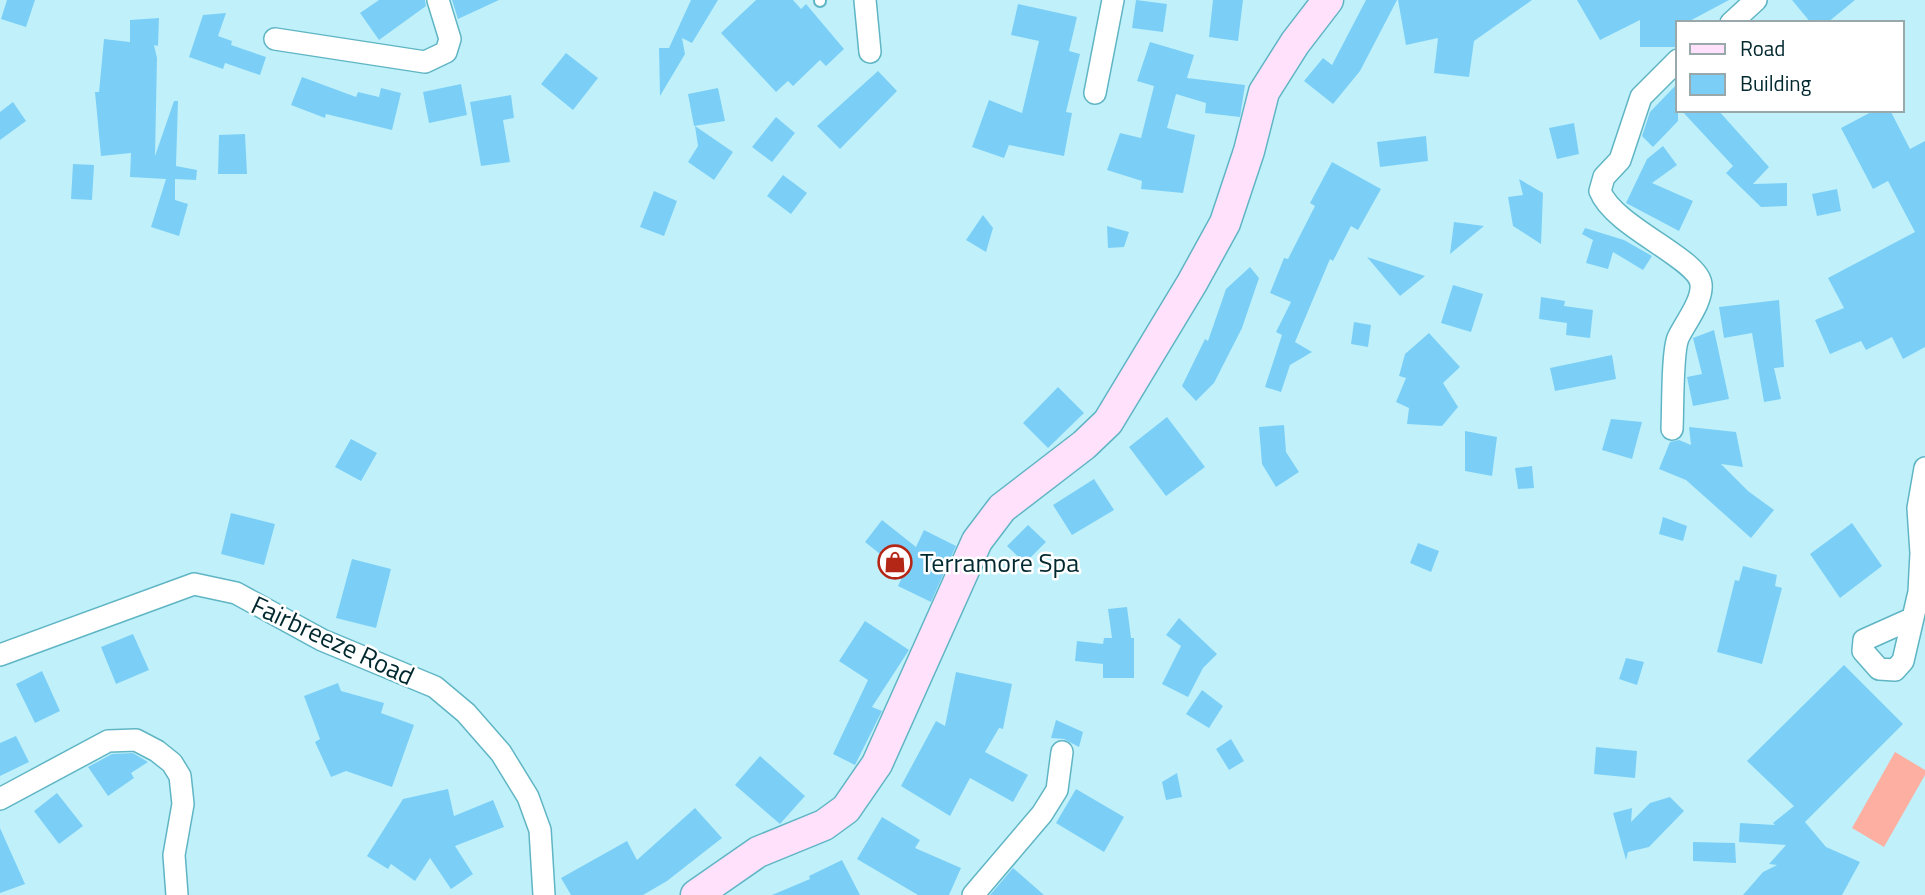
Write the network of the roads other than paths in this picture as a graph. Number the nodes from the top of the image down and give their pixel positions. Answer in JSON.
{"nodes":[{"id":1,"x":438,"y":0,"type":"edge"},
{"id":2,"x":865,"y":0,"type":"edge"},
{"id":3,"x":1113,"y":0,"type":"edge"},
{"id":4,"x":1328,"y":0,"type":"edge"},
{"id":5,"x":1756,"y":0,"type":"edge"},
{"id":6,"x":1733,"y":21,"type":"edge"},
{"id":7,"x":275,"y":40,"type":"dead end"},
{"id":8,"x":870,"y":52,"type":"dead end"},
{"id":9,"x":1676,"y":62,"type":"edge"},
{"id":10,"x":1095,"y":93,"type":"dead end"},
{"id":11,"x":1672,"y":429,"type":"dead end"},
{"id":12,"x":1925,"y":468,"type":"edge"},
{"id":13,"x":1911,"y":619,"type":"dead end"},
{"id":14,"x":0,"y":655,"type":"edge"},
{"id":15,"x":1062,"y":752,"type":"dead end"},
{"id":16,"x":0,"y":799,"type":"edge"},
{"id":17,"x":177,"y":895,"type":"edge"},
{"id":18,"x":544,"y":895,"type":"edge"},
{"id":19,"x":696,"y":895,"type":"edge"},
{"id":20,"x":973,"y":895,"type":"edge"}],
"edges":[{"from":1,"to":7,"type":"street"},
{"from":2,"to":8,"type":"street"},
{"from":3,"to":10,"type":"street"},
{"from":4,"to":19,"type":"main road"},
{"from":5,"to":6,"type":"street"},
{"from":9,"to":11,"type":"street"},
{"from":12,"to":13,"type":"street"},
{"from":14,"to":18,"type":"street","name":"Fairbreeze Road"},
{"from":15,"to":20,"type":"street"},
{"from":16,"to":17,"type":"street"}]}
